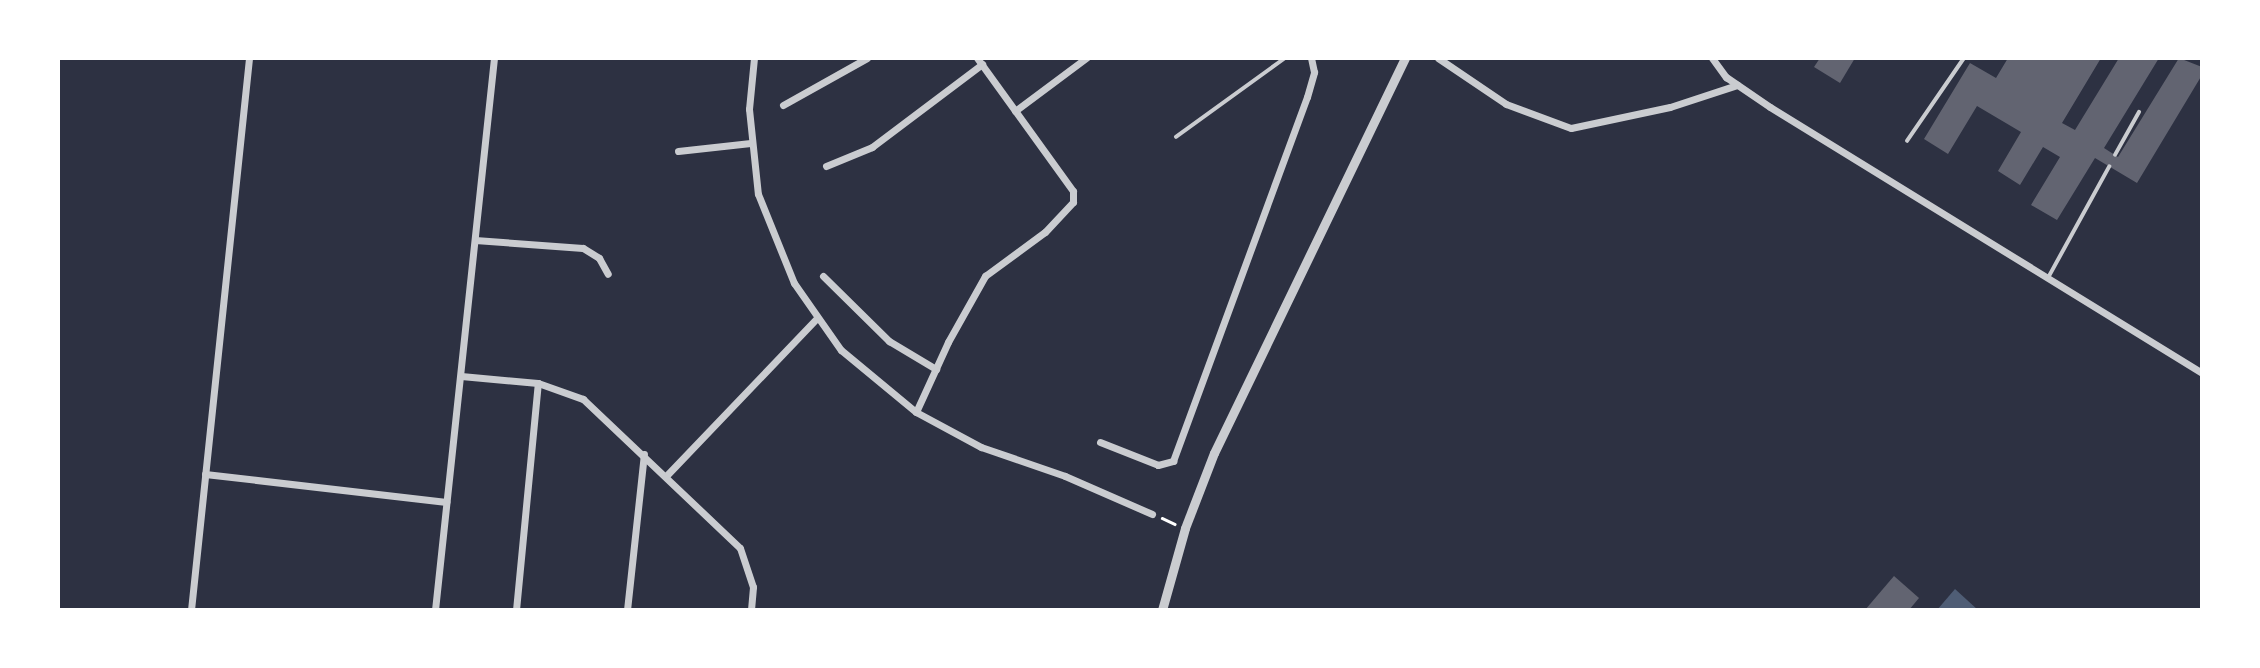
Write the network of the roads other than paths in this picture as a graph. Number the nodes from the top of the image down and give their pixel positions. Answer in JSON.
{"nodes":[{"id":1,"x":249,"y":58,"type":"edge"},
{"id":2,"x":494,"y":58,"type":"edge"},
{"id":3,"x":754,"y":58,"type":"edge"},
{"id":4,"x":867,"y":58,"type":"edge"},
{"id":5,"x":1086,"y":58,"type":"edge"},
{"id":6,"x":1285,"y":58,"type":"edge"},
{"id":7,"x":1311,"y":58,"type":"edge"},
{"id":8,"x":1405,"y":58,"type":"edge"},
{"id":9,"x":1438,"y":58,"type":"edge"},
{"id":10,"x":1712,"y":58,"type":"edge"},
{"id":11,"x":1964,"y":58,"type":"edge"},
{"id":12,"x":980,"y":61,"type":"edge"},
{"id":13,"x":1737,"y":85,"type":"junction"},
{"id":14,"x":783,"y":105,"type":"dead end"},
{"id":15,"x":1015,"y":111,"type":"junction"},
{"id":16,"x":2139,"y":112,"type":"dead end"},
{"id":17,"x":1176,"y":137,"type":"dead end"},
{"id":18,"x":1906,"y":141,"type":"dead end"},
{"id":19,"x":751,"y":142,"type":"junction"},
{"id":20,"x":678,"y":151,"type":"dead end"},
{"id":21,"x":2115,"y":155,"type":"dead end"},
{"id":22,"x":826,"y":166,"type":"dead end"},
{"id":23,"x":2109,"y":166,"type":"dead end"},
{"id":24,"x":475,"y":240,"type":"junction"},
{"id":25,"x":608,"y":274,"type":"dead end"},
{"id":26,"x":823,"y":275,"type":"dead end"},
{"id":27,"x":2047,"y":280,"type":"junction"},
{"id":28,"x":816,"y":319,"type":"junction"},
{"id":29,"x":936,"y":369,"type":"junction"},
{"id":30,"x":2202,"y":373,"type":"edge"},
{"id":31,"x":461,"y":376,"type":"junction"},
{"id":32,"x":538,"y":383,"type":"junction"},
{"id":33,"x":916,"y":412,"type":"junction"},
{"id":34,"x":1100,"y":442,"type":"dead end"},
{"id":35,"x":644,"y":454,"type":"junction"},
{"id":36,"x":205,"y":474,"type":"junction"},
{"id":37,"x":666,"y":475,"type":"junction"},
{"id":38,"x":446,"y":502,"type":"junction"},
{"id":39,"x":1152,"y":514,"type":"road end"},
{"id":40,"x":191,"y":610,"type":"edge"},
{"id":41,"x":435,"y":610,"type":"edge"},
{"id":42,"x":516,"y":610,"type":"edge"},
{"id":43,"x":627,"y":610,"type":"edge"},
{"id":44,"x":751,"y":610,"type":"edge"},
{"id":45,"x":1162,"y":610,"type":"edge"}],
"edges":[{"from":1,"to":36,"type":"street"},
{"from":2,"to":24,"type":"street"},
{"from":3,"to":19,"type":"street"},
{"from":4,"to":14,"type":"street"},
{"from":5,"to":15,"type":"street"},
{"from":6,"to":17,"type":"lane"},
{"from":7,"to":34,"type":"street"},
{"from":8,"to":45,"type":"street"},
{"from":9,"to":13,"type":"street"},
{"from":10,"to":13,"type":"street"},
{"from":11,"to":18,"type":"lane"},
{"from":12,"to":15,"type":"street"},
{"from":12,"to":22,"type":"street"},
{"from":13,"to":27,"type":"street"},
{"from":15,"to":29,"type":"street"},
{"from":16,"to":21,"type":"lane"},
{"from":19,"to":20,"type":"street"},
{"from":19,"to":28,"type":"street"},
{"from":23,"to":27,"type":"lane"},
{"from":24,"to":25,"type":"street"},
{"from":24,"to":31,"type":"street"},
{"from":26,"to":29,"type":"street"},
{"from":27,"to":30,"type":"street"},
{"from":28,"to":33,"type":"street"},
{"from":28,"to":37,"type":"street"},
{"from":29,"to":33,"type":"street"},
{"from":31,"to":32,"type":"street"},
{"from":31,"to":38,"type":"street"},
{"from":32,"to":35,"type":"street"},
{"from":32,"to":42,"type":"street"},
{"from":33,"to":39,"type":"street"},
{"from":35,"to":37,"type":"street"},
{"from":35,"to":43,"type":"street"},
{"from":36,"to":38,"type":"street"},
{"from":36,"to":40,"type":"street"},
{"from":37,"to":44,"type":"street"},
{"from":38,"to":41,"type":"street"}]}
